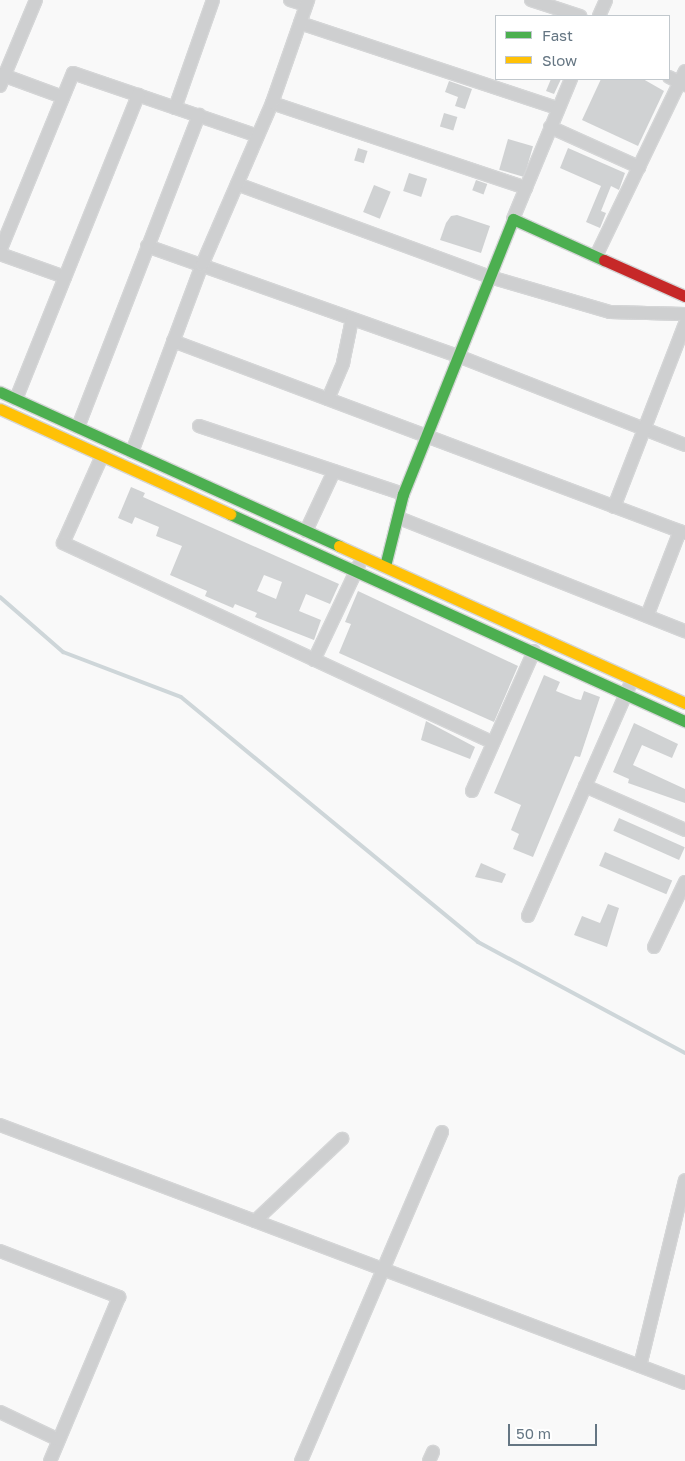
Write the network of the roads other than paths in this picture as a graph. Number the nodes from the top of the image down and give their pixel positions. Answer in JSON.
{"nodes":[{"id":1,"x":36,"y":0,"type":"edge"},
{"id":2,"x":213,"y":0,"type":"edge"},
{"id":3,"x":290,"y":0,"type":"edge"},
{"id":4,"x":531,"y":0,"type":"edge"},
{"id":5,"x":606,"y":0,"type":"edge"},
{"id":6,"x":307,"y":3,"type":"edge"},
{"id":7,"x":577,"y":15,"type":"edge"},
{"id":8,"x":599,"y":15,"type":"edge"},
{"id":9,"x":300,"y":23,"type":"junction"},
{"id":10,"x":2,"y":79,"type":"edge"},
{"id":11,"x":680,"y":79,"type":"edge"},
{"id":12,"x":571,"y":80,"type":"edge"},
{"id":13,"x":138,"y":95,"type":"junction"},
{"id":14,"x":64,"y":97,"type":"junction"},
{"id":15,"x":272,"y":103,"type":"junction"},
{"id":16,"x":175,"y":108,"type":"junction"},
{"id":17,"x":557,"y":108,"type":"junction"},
{"id":18,"x":199,"y":115,"type":"junction"},
{"id":19,"x":550,"y":127,"type":"junction"},
{"id":20,"x":258,"y":136,"type":"junction"},
{"id":21,"x":639,"y":166,"type":"junction"},
{"id":22,"x":237,"y":184,"type":"junction"},
{"id":23,"x":526,"y":188,"type":"junction"},
{"id":24,"x":513,"y":219,"type":"junction"},
{"id":25,"x":147,"y":246,"type":"junction"},
{"id":26,"x":0,"y":253,"type":"edge"},
{"id":27,"x":596,"y":256,"type":"junction"},
{"id":28,"x":202,"y":266,"type":"junction"},
{"id":29,"x":65,"y":277,"type":"junction"},
{"id":30,"x":490,"y":278,"type":"junction"},
{"id":31,"x":685,"y":296,"type":"edge"},
{"id":32,"x":685,"y":314,"type":"edge"},
{"id":33,"x":352,"y":319,"type":"junction"},
{"id":34,"x":685,"y":324,"type":"edge"},
{"id":35,"x":173,"y":341,"type":"junction"},
{"id":36,"x":458,"y":356,"type":"junction"},
{"id":37,"x":0,"y":392,"type":"edge"},
{"id":38,"x":16,"y":399,"type":"junction"},
{"id":39,"x":328,"y":399,"type":"junction"},
{"id":40,"x":0,"y":409,"type":"edge"},
{"id":41,"x":199,"y":426,"type":"dead end"},
{"id":42,"x":78,"y":427,"type":"junction"},
{"id":43,"x":644,"y":429,"type":"junction"},
{"id":44,"x":426,"y":436,"type":"junction"},
{"id":45,"x":685,"y":445,"type":"edge"},
{"id":46,"x":132,"y":452,"type":"junction"},
{"id":47,"x":102,"y":456,"type":"junction"},
{"id":48,"x":334,"y":470,"type":"junction"},
{"id":49,"x":403,"y":494,"type":"junction"},
{"id":50,"x":614,"y":507,"type":"junction"},
{"id":51,"x":399,"y":518,"type":"junction"},
{"id":52,"x":306,"y":531,"type":"junction"},
{"id":53,"x":682,"y":532,"type":"edge"},
{"id":54,"x":362,"y":557,"type":"junction"},
{"id":55,"x":385,"y":566,"type":"junction"},
{"id":56,"x":356,"y":571,"type":"junction"},
{"id":57,"x":647,"y":616,"type":"junction"},
{"id":58,"x":685,"y":631,"type":"edge"},
{"id":59,"x":534,"y":651,"type":"junction"},
{"id":60,"x":314,"y":660,"type":"junction"},
{"id":61,"x":632,"y":679,"type":"junction"},
{"id":62,"x":626,"y":694,"type":"junction"},
{"id":63,"x":685,"y":703,"type":"edge"},
{"id":64,"x":685,"y":721,"type":"edge"},
{"id":65,"x":493,"y":743,"type":"junction"},
{"id":66,"x":584,"y":786,"type":"junction"},
{"id":67,"x":472,"y":791,"type":"dead end"},
{"id":68,"x":685,"y":830,"type":"edge"},
{"id":69,"x":685,"y":882,"type":"edge"},
{"id":70,"x":528,"y":916,"type":"dead end"},
{"id":71,"x":654,"y":947,"type":"dead end"},
{"id":72,"x":0,"y":1125,"type":"edge"},
{"id":73,"x":442,"y":1132,"type":"dead end"},
{"id":74,"x":342,"y":1139,"type":"dead end"},
{"id":75,"x":685,"y":1180,"type":"edge"},
{"id":76,"x":255,"y":1221,"type":"junction"},
{"id":77,"x":0,"y":1251,"type":"edge"},
{"id":78,"x":383,"y":1269,"type":"junction"},
{"id":79,"x":640,"y":1366,"type":"junction"},
{"id":80,"x":685,"y":1383,"type":"edge"},
{"id":81,"x":0,"y":1412,"type":"edge"},
{"id":82,"x":59,"y":1440,"type":"junction"},
{"id":83,"x":50,"y":1461,"type":"edge"},
{"id":84,"x":301,"y":1461,"type":"edge"}],
"edges":[{"from":1,"to":10,"type":"street"},
{"from":2,"to":16,"type":"street"},
{"from":3,"to":6,"type":"street"},
{"from":4,"to":7,"type":"street"},
{"from":5,"to":8,"type":"street"},
{"from":6,"to":9,"type":"street"},
{"from":9,"to":15,"type":"street"},
{"from":9,"to":17,"type":"street"},
{"from":10,"to":14,"type":"street"},
{"from":11,"to":21,"type":"street"},
{"from":12,"to":17,"type":"street"},
{"from":13,"to":14,"type":"street"},
{"from":13,"to":16,"type":"street"},
{"from":13,"to":29,"type":"street"},
{"from":14,"to":26,"type":"street"},
{"from":15,"to":20,"type":"street"},
{"from":15,"to":23,"type":"street"},
{"from":16,"to":18,"type":"street"},
{"from":17,"to":19,"type":"street"},
{"from":18,"to":20,"type":"street"},
{"from":18,"to":25,"type":"street"},
{"from":19,"to":21,"type":"street"},
{"from":19,"to":23,"type":"street"},
{"from":20,"to":22,"type":"street"},
{"from":21,"to":27,"type":"street"},
{"from":22,"to":28,"type":"street"},
{"from":22,"to":30,"type":"street"},
{"from":23,"to":24,"type":"street"},
{"from":24,"to":27,"type":"street"},
{"from":24,"to":30,"type":"street"},
{"from":25,"to":28,"type":"street"},
{"from":25,"to":42,"type":"street"},
{"from":26,"to":29,"type":"street"},
{"from":27,"to":31,"type":"street"},
{"from":28,"to":33,"type":"street"},
{"from":28,"to":35,"type":"street"},
{"from":29,"to":38,"type":"street"},
{"from":30,"to":32,"type":"street"},
{"from":30,"to":36,"type":"street"},
{"from":33,"to":36,"type":"street"},
{"from":33,"to":39,"type":"street"},
{"from":34,"to":43,"type":"street"},
{"from":35,"to":39,"type":"street"},
{"from":35,"to":46,"type":"street"},
{"from":36,"to":43,"type":"street"},
{"from":36,"to":44,"type":"street"},
{"from":37,"to":38,"type":"street"},
{"from":38,"to":42,"type":"street"},
{"from":39,"to":44,"type":"street"},
{"from":40,"to":47,"type":"street"},
{"from":41,"to":48,"type":"street"},
{"from":42,"to":46,"type":"street"},
{"from":43,"to":45,"type":"street"},
{"from":43,"to":50,"type":"street"},
{"from":44,"to":49,"type":"street"},
{"from":44,"to":50,"type":"street"},
{"from":46,"to":52,"type":"street"},
{"from":47,"to":56,"type":"street"},
{"from":47,"to":60,"type":"street"},
{"from":48,"to":49,"type":"street"},
{"from":48,"to":52,"type":"street"},
{"from":49,"to":51,"type":"street"},
{"from":50,"to":53,"type":"street"},
{"from":51,"to":55,"type":"street"},
{"from":51,"to":57,"type":"street"},
{"from":52,"to":54,"type":"street"},
{"from":53,"to":57,"type":"street"},
{"from":54,"to":55,"type":"street"},
{"from":54,"to":56,"type":"street"},
{"from":55,"to":61,"type":"street"},
{"from":56,"to":59,"type":"street"},
{"from":56,"to":60,"type":"street"},
{"from":57,"to":58,"type":"street"},
{"from":59,"to":62,"type":"street"},
{"from":59,"to":65,"type":"street"},
{"from":60,"to":65,"type":"street"},
{"from":61,"to":62,"type":"street"},
{"from":61,"to":63,"type":"street"},
{"from":62,"to":64,"type":"street"},
{"from":62,"to":66,"type":"street"},
{"from":65,"to":67,"type":"street"},
{"from":66,"to":68,"type":"street"},
{"from":66,"to":70,"type":"street"},
{"from":69,"to":71,"type":"street"},
{"from":72,"to":76,"type":"street"},
{"from":73,"to":78,"type":"street"},
{"from":74,"to":76,"type":"street"},
{"from":75,"to":79,"type":"street"},
{"from":76,"to":78,"type":"street"},
{"from":77,"to":82,"type":"street"},
{"from":78,"to":79,"type":"street"},
{"from":78,"to":84,"type":"street"},
{"from":79,"to":80,"type":"street"},
{"from":81,"to":82,"type":"street"},
{"from":82,"to":83,"type":"street"}]}
